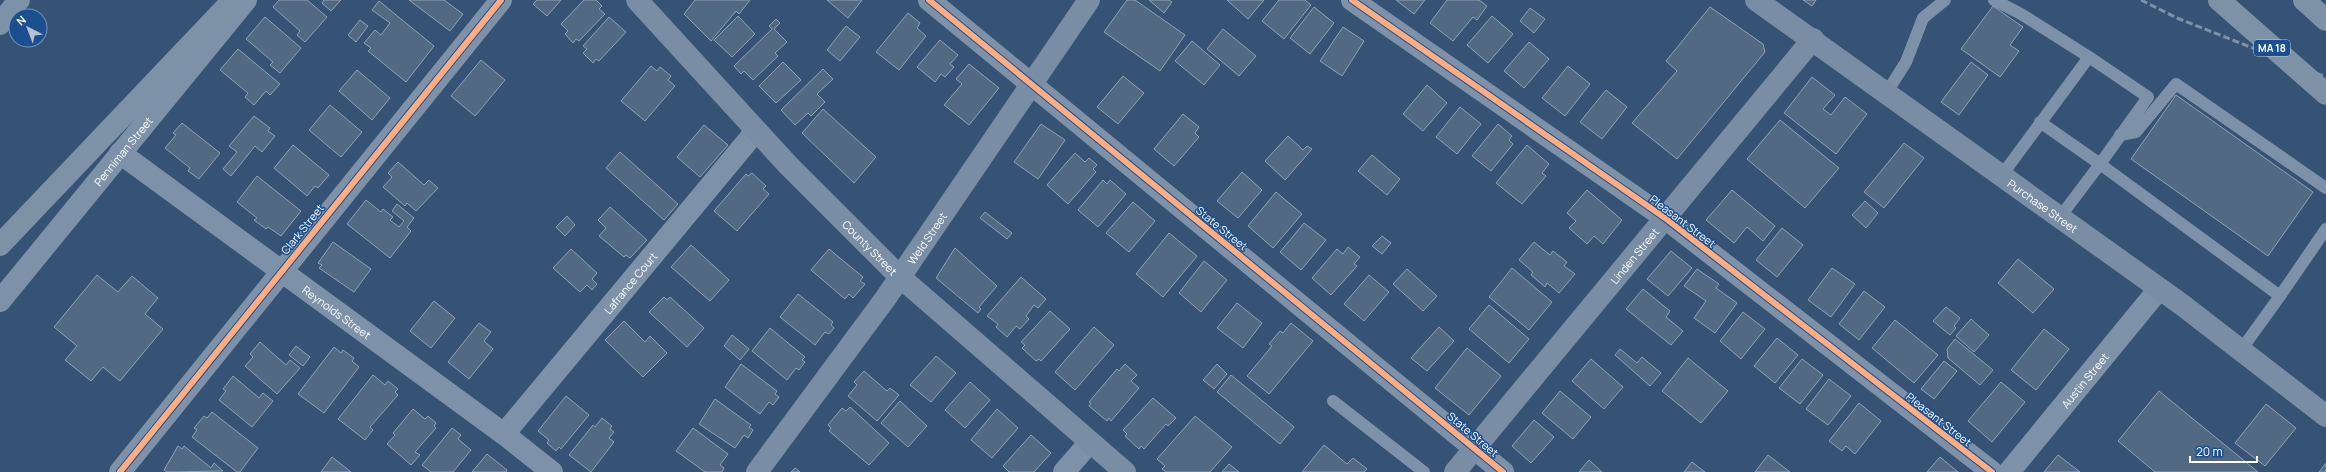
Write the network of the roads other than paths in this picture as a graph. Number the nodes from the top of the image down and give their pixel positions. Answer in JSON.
{"nodes":[{"id":1,"x":19,"y":0,"type":"edge"},
{"id":2,"x":232,"y":0,"type":"edge"},
{"id":3,"x":246,"y":0,"type":"edge"},
{"id":4,"x":500,"y":0,"type":"edge"},
{"id":5,"x":637,"y":0,"type":"edge"},
{"id":6,"x":929,"y":0,"type":"edge"},
{"id":7,"x":1090,"y":0,"type":"edge"},
{"id":8,"x":1352,"y":0,"type":"edge"},
{"id":9,"x":1756,"y":0,"type":"edge"},
{"id":10,"x":1945,"y":0,"type":"edge"},
{"id":11,"x":1994,"y":0,"type":"edge"},
{"id":12,"x":2219,"y":0,"type":"edge"},
{"id":13,"x":2304,"y":0,"type":"edge"},
{"id":14,"x":2326,"y":20,"type":"edge"},
{"id":15,"x":0,"y":24,"type":"edge"},
{"id":16,"x":1813,"y":39,"type":"junction"},
{"id":17,"x":2089,"y":57,"type":"junction"},
{"id":18,"x":1031,"y":85,"type":"junction"},
{"id":19,"x":1887,"y":92,"type":"junction"},
{"id":20,"x":2326,"y":94,"type":"edge"},
{"id":21,"x":2040,"y":122,"type":"junction"},
{"id":22,"x":756,"y":130,"type":"junction"},
{"id":23,"x":2120,"y":135,"type":"junction"},
{"id":24,"x":120,"y":153,"type":"junction"},
{"id":25,"x":2100,"y":164,"type":"junction"},
{"id":26,"x":2002,"y":175,"type":"junction"},
{"id":27,"x":2326,"y":188,"type":"edge"},
{"id":28,"x":2060,"y":217,"type":"junction"},
{"id":29,"x":1665,"y":218,"type":"junction"},
{"id":30,"x":2326,"y":229,"type":"edge"},
{"id":31,"x":0,"y":245,"type":"edge"},
{"id":32,"x":282,"y":270,"type":"junction"},
{"id":33,"x":900,"y":277,"type":"junction"},
{"id":34,"x":2159,"y":289,"type":"junction"},
{"id":35,"x":2280,"y":296,"type":"junction"},
{"id":36,"x":0,"y":301,"type":"edge"},
{"id":37,"x":2241,"y":350,"type":"junction"},
{"id":38,"x":1333,"y":401,"type":"dead end"},
{"id":39,"x":2326,"y":416,"type":"edge"},
{"id":40,"x":504,"y":434,"type":"junction"},
{"id":41,"x":1090,"y":442,"type":"junction"},
{"id":42,"x":1475,"y":448,"type":"junction"},
{"id":43,"x":120,"y":472,"type":"edge"},
{"id":44,"x":552,"y":472,"type":"edge"},
{"id":45,"x":757,"y":472,"type":"edge"},
{"id":46,"x":1064,"y":472,"type":"edge"},
{"id":47,"x":1125,"y":472,"type":"edge"},
{"id":48,"x":1424,"y":472,"type":"edge"},
{"id":49,"x":1455,"y":472,"type":"edge"},
{"id":50,"x":1503,"y":472,"type":"edge"},
{"id":51,"x":1992,"y":472,"type":"edge"},
{"id":52,"x":2009,"y":472,"type":"edge"}],
"edges":[{"from":1,"to":15,"type":"highway"},
{"from":2,"to":31,"type":"highway"},
{"from":3,"to":24,"type":"street","name":"Penniman Street"},
{"from":4,"to":32,"type":"street","name":"Clark Street"},
{"from":5,"to":22,"type":"main road","name":"County Street"},
{"from":6,"to":18,"type":"street","name":"State Street"},
{"from":7,"to":18,"type":"main road","name":"Weld Street"},
{"from":8,"to":29,"type":"street","name":"Pleasant Street"},
{"from":9,"to":16,"type":"main road","name":"Purchase Street"},
{"from":10,"to":19,"type":"lane"},
{"from":11,"to":17,"type":"lane"},
{"from":12,"to":20,"type":"highway","number":"MA 18"},
{"from":13,"to":14,"type":"highway"},
{"from":16,"to":19,"type":"main road","name":"Purchase Street"},
{"from":16,"to":29,"type":"main road","name":"Linden Street"},
{"from":17,"to":21,"type":"lane"},
{"from":17,"to":23,"type":"lane"},
{"from":18,"to":33,"type":"main road","name":"Weld Street"},
{"from":18,"to":42,"type":"street","name":"State Street"},
{"from":19,"to":26,"type":"main road","name":"Purchase Street"},
{"from":21,"to":25,"type":"lane"},
{"from":21,"to":26,"type":"lane"},
{"from":22,"to":33,"type":"main road","name":"County Street"},
{"from":22,"to":40,"type":"street","name":"Lafrance Court"},
{"from":23,"to":25,"type":"lane"},
{"from":23,"to":27,"type":"lane"},
{"from":24,"to":32,"type":"street","name":"Reynolds Street"},
{"from":24,"to":36,"type":"street","name":"Penniman Street"},
{"from":25,"to":28,"type":"lane"},
{"from":25,"to":35,"type":"lane"},
{"from":26,"to":28,"type":"main road","name":"Purchase Street"},
{"from":28,"to":34,"type":"main road","name":"Purchase Street"},
{"from":29,"to":42,"type":"main road","name":"Linden Street"},
{"from":29,"to":51,"type":"street","name":"Pleasant Street"},
{"from":30,"to":35,"type":"lane"},
{"from":32,"to":40,"type":"street","name":"Reynolds Street"},
{"from":32,"to":43,"type":"street","name":"Clark Street"},
{"from":33,"to":41,"type":"main road","name":"County Street"},
{"from":33,"to":45,"type":"main road","name":"Weld Street"},
{"from":34,"to":37,"type":"main road","name":"Purchase Street"},
{"from":34,"to":52,"type":"street","name":"Austin Street"},
{"from":35,"to":37,"type":"lane"},
{"from":37,"to":39,"type":"main road","name":"Purchase Street"},
{"from":38,"to":48,"type":"lane"},
{"from":40,"to":44,"type":"street","name":"Reynolds Street"},
{"from":41,"to":46,"type":"street"},
{"from":41,"to":47,"type":"main road","name":"County Street"},
{"from":42,"to":49,"type":"main road","name":"Linden Street"},
{"from":42,"to":50,"type":"street","name":"State Street"}]}
